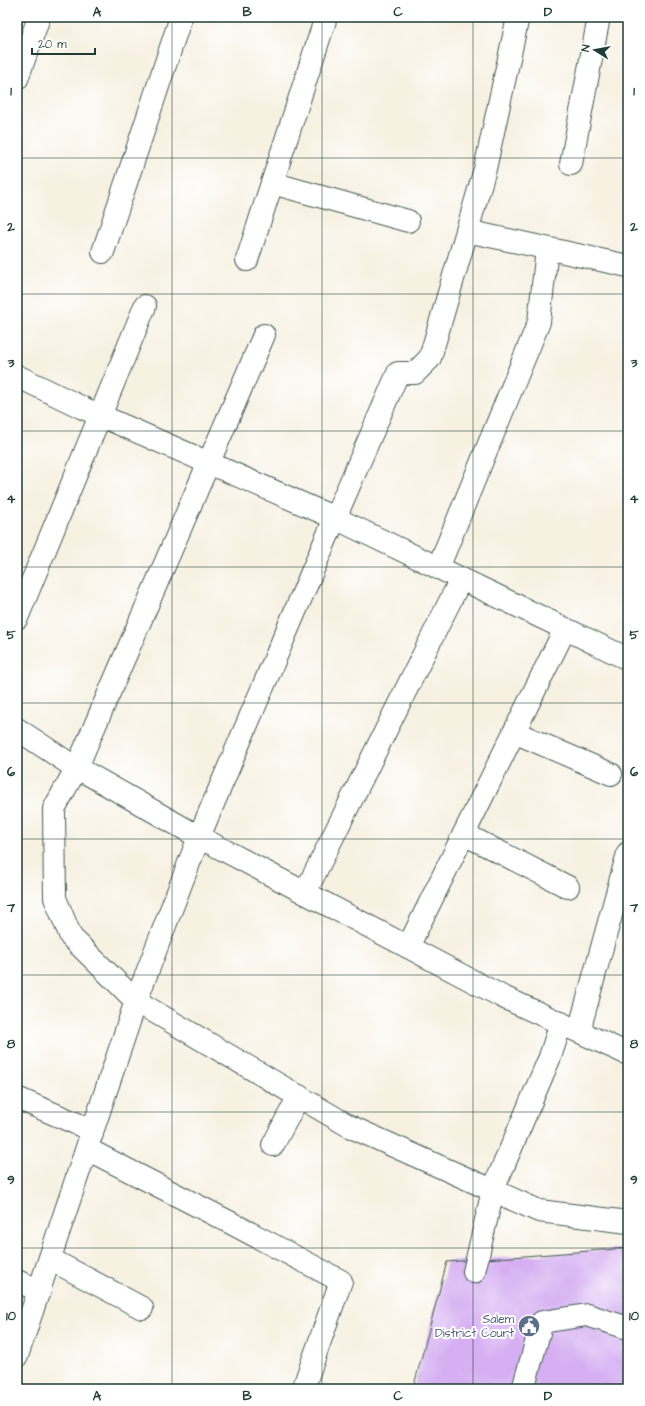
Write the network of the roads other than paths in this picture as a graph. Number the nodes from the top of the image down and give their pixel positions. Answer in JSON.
{"nodes":[{"id":1,"x":39,"y":17,"type":"edge"},
{"id":2,"x":181,"y":17,"type":"edge"},
{"id":3,"x":326,"y":17,"type":"edge"},
{"id":4,"x":518,"y":17,"type":"edge"},
{"id":5,"x":599,"y":17,"type":"edge"},
{"id":6,"x":17,"y":79,"type":"edge"},
{"id":7,"x":571,"y":164,"type":"dead end"},
{"id":8,"x":272,"y":183,"type":"junction"},
{"id":9,"x":408,"y":221,"type":"dead end"},
{"id":10,"x":467,"y":231,"type":"junction"},
{"id":11,"x":547,"y":249,"type":"junction"},
{"id":12,"x":102,"y":252,"type":"dead end"},
{"id":13,"x":247,"y":260,"type":"dead end"},
{"id":14,"x":628,"y":266,"type":"edge"},
{"id":15,"x":145,"y":306,"type":"dead end"},
{"id":16,"x":264,"y":335,"type":"dead end"},
{"id":17,"x":17,"y":376,"type":"edge"},
{"id":18,"x":100,"y":415,"type":"junction"},
{"id":19,"x":209,"y":463,"type":"junction"},
{"id":20,"x":335,"y":518,"type":"junction"},
{"id":21,"x":438,"y":568,"type":"junction"},
{"id":22,"x":461,"y":579,"type":"junction"},
{"id":23,"x":17,"y":618,"type":"edge"},
{"id":24,"x":565,"y":629,"type":"junction"},
{"id":25,"x":628,"y":659,"type":"edge"},
{"id":26,"x":17,"y":729,"type":"edge"},
{"id":27,"x":514,"y":732,"type":"junction"},
{"id":28,"x":77,"y":767,"type":"junction"},
{"id":29,"x":611,"y":774,"type":"dead end"},
{"id":30,"x":464,"y":834,"type":"junction"},
{"id":31,"x":199,"y":837,"type":"junction"},
{"id":32,"x":628,"y":853,"type":"edge"},
{"id":33,"x":568,"y":887,"type":"dead end"},
{"id":34,"x":305,"y":893,"type":"junction"},
{"id":35,"x":408,"y":947,"type":"junction"},
{"id":36,"x":136,"y":1001,"type":"junction"},
{"id":37,"x":570,"y":1027,"type":"junction"},
{"id":38,"x":627,"y":1049,"type":"edge"},
{"id":39,"x":299,"y":1096,"type":"junction"},
{"id":40,"x":17,"y":1098,"type":"edge"},
{"id":41,"x":90,"y":1141,"type":"junction"},
{"id":42,"x":273,"y":1145,"type":"dead end"},
{"id":43,"x":493,"y":1190,"type":"junction"},
{"id":44,"x":628,"y":1222,"type":"edge"},
{"id":45,"x":50,"y":1259,"type":"junction"},
{"id":46,"x":474,"y":1272,"type":"dead end"},
{"id":47,"x":17,"y":1281,"type":"edge"},
{"id":48,"x":40,"y":1291,"type":"junction"},
{"id":49,"x":142,"y":1308,"type":"dead end"},
{"id":50,"x":628,"y":1328,"type":"edge"},
{"id":51,"x":17,"y":1356,"type":"edge"},
{"id":52,"x":303,"y":1389,"type":"edge"},
{"id":53,"x":523,"y":1389,"type":"edge"}],
"edges":[{"from":1,"to":6,"type":"street"},
{"from":2,"to":12,"type":"street"},
{"from":3,"to":8,"type":"street"},
{"from":4,"to":10,"type":"street"},
{"from":5,"to":7,"type":"street"},
{"from":8,"to":9,"type":"street"},
{"from":8,"to":13,"type":"street"},
{"from":10,"to":11,"type":"street"},
{"from":10,"to":20,"type":"street"},
{"from":11,"to":14,"type":"street"},
{"from":11,"to":21,"type":"street"},
{"from":15,"to":18,"type":"street"},
{"from":16,"to":19,"type":"street"},
{"from":17,"to":18,"type":"street"},
{"from":18,"to":19,"type":"street"},
{"from":18,"to":23,"type":"street"},
{"from":19,"to":20,"type":"street"},
{"from":19,"to":28,"type":"street"},
{"from":20,"to":21,"type":"street"},
{"from":20,"to":31,"type":"street"},
{"from":21,"to":22,"type":"street"},
{"from":22,"to":24,"type":"street"},
{"from":22,"to":34,"type":"street"},
{"from":24,"to":25,"type":"street"},
{"from":24,"to":27,"type":"street"},
{"from":26,"to":28,"type":"street"},
{"from":27,"to":29,"type":"street"},
{"from":27,"to":30,"type":"street"},
{"from":28,"to":31,"type":"street"},
{"from":28,"to":36,"type":"street"},
{"from":30,"to":33,"type":"street"},
{"from":30,"to":35,"type":"street"},
{"from":31,"to":34,"type":"street"},
{"from":31,"to":36,"type":"street"},
{"from":32,"to":37,"type":"street"},
{"from":34,"to":35,"type":"street"},
{"from":35,"to":37,"type":"street"},
{"from":36,"to":39,"type":"street"},
{"from":36,"to":41,"type":"street"},
{"from":37,"to":38,"type":"street"},
{"from":37,"to":43,"type":"street"},
{"from":39,"to":42,"type":"street"},
{"from":39,"to":43,"type":"street"},
{"from":40,"to":41,"type":"street"},
{"from":41,"to":45,"type":"street"},
{"from":41,"to":52,"type":"street"},
{"from":43,"to":44,"type":"street"},
{"from":43,"to":46,"type":"street"},
{"from":45,"to":48,"type":"street"},
{"from":45,"to":49,"type":"street"},
{"from":47,"to":48,"type":"street"},
{"from":48,"to":51,"type":"street"},
{"from":50,"to":53,"type":"street"}]}
